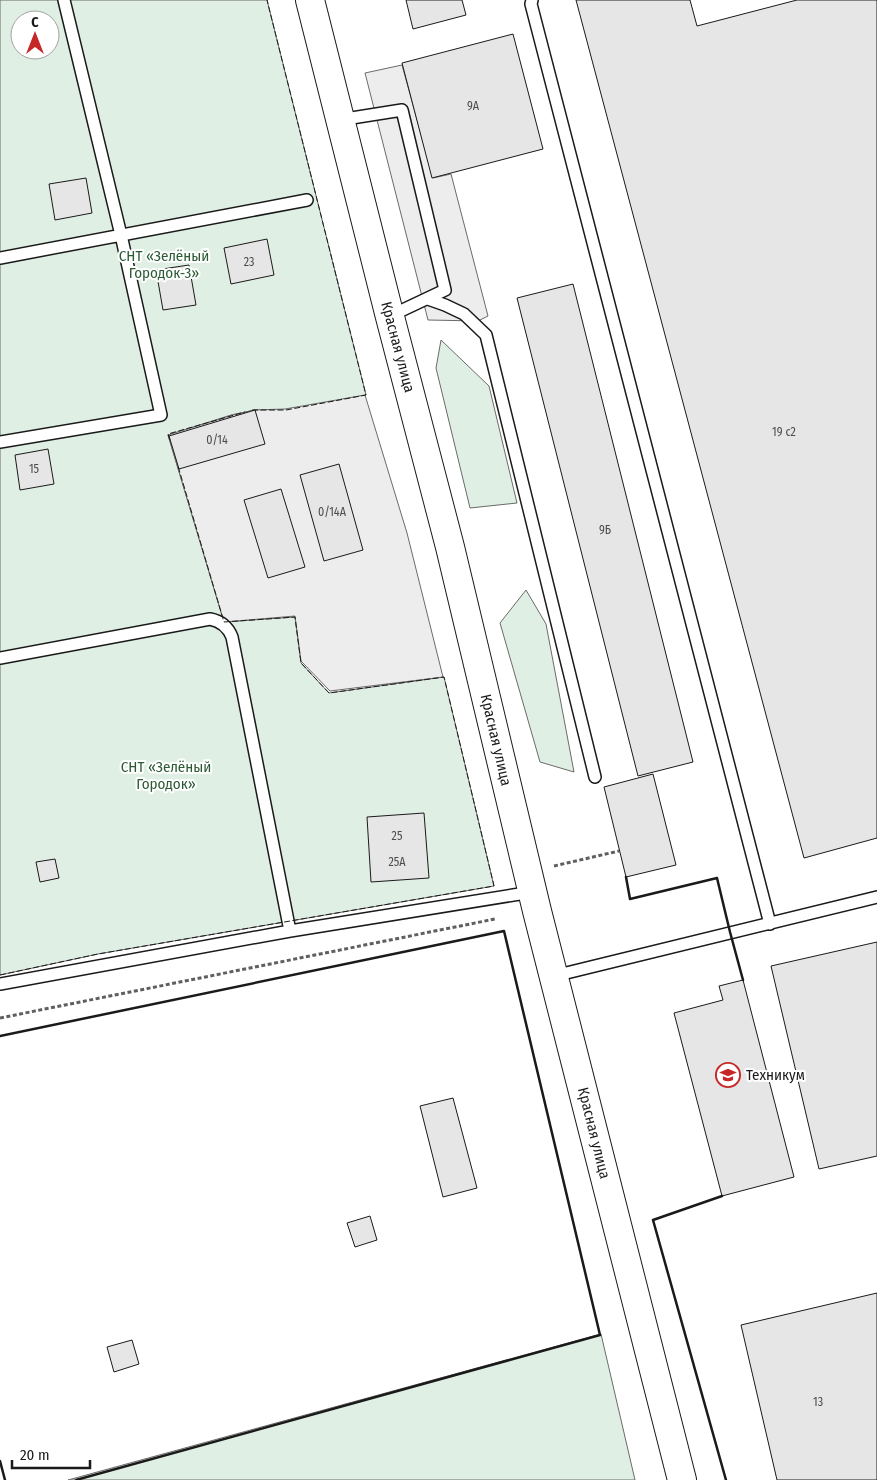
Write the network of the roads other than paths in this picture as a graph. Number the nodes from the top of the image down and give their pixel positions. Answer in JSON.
{"nodes":[{"id":1,"x":64,"y":0,"type":"edge"},
{"id":2,"x":310,"y":0,"type":"edge"},
{"id":3,"x":532,"y":0,"type":"edge"},
{"id":4,"x":339,"y":120,"type":"junction"},
{"id":5,"x":307,"y":200,"type":"dead end"},
{"id":6,"x":121,"y":235,"type":"junction"},
{"id":7,"x":0,"y":258,"type":"edge"},
{"id":8,"x":428,"y":299,"type":"junction"},
{"id":9,"x":390,"y":316,"type":"junction"},
{"id":10,"x":0,"y":442,"type":"edge"},
{"id":11,"x":0,"y":658,"type":"edge"},
{"id":12,"x":595,"y":777,"type":"dead end"},
{"id":13,"x":532,"y":892,"type":"junction"},
{"id":14,"x":877,"y":897,"type":"edge"},
{"id":15,"x":770,"y":924,"type":"junction"},
{"id":16,"x":290,"y":931,"type":"junction"},
{"id":17,"x":554,"y":976,"type":"junction"},
{"id":18,"x":0,"y":984,"type":"edge"},
{"id":19,"x":682,"y":1480,"type":"edge"}],
"edges":[{"from":1,"to":6,"type":"lane"},
{"from":2,"to":4,"type":"main road","name":"Красная улица"},
{"from":3,"to":15,"type":"lane"},
{"from":4,"to":8,"type":"lane"},
{"from":4,"to":9,"type":"main road","name":"Красная улица"},
{"from":5,"to":6,"type":"lane"},
{"from":6,"to":7,"type":"lane"},
{"from":6,"to":10,"type":"lane"},
{"from":8,"to":9,"type":"lane"},
{"from":8,"to":12,"type":"lane"},
{"from":9,"to":13,"type":"main road","name":"Красная улица"},
{"from":11,"to":16,"type":"lane"},
{"from":13,"to":16,"type":"lane"},
{"from":13,"to":17,"type":"main road","name":"Красная улица"},
{"from":14,"to":15,"type":"lane"},
{"from":15,"to":17,"type":"lane"},
{"from":16,"to":18,"type":"lane"},
{"from":17,"to":19,"type":"main road","name":"Красная улица"}]}
